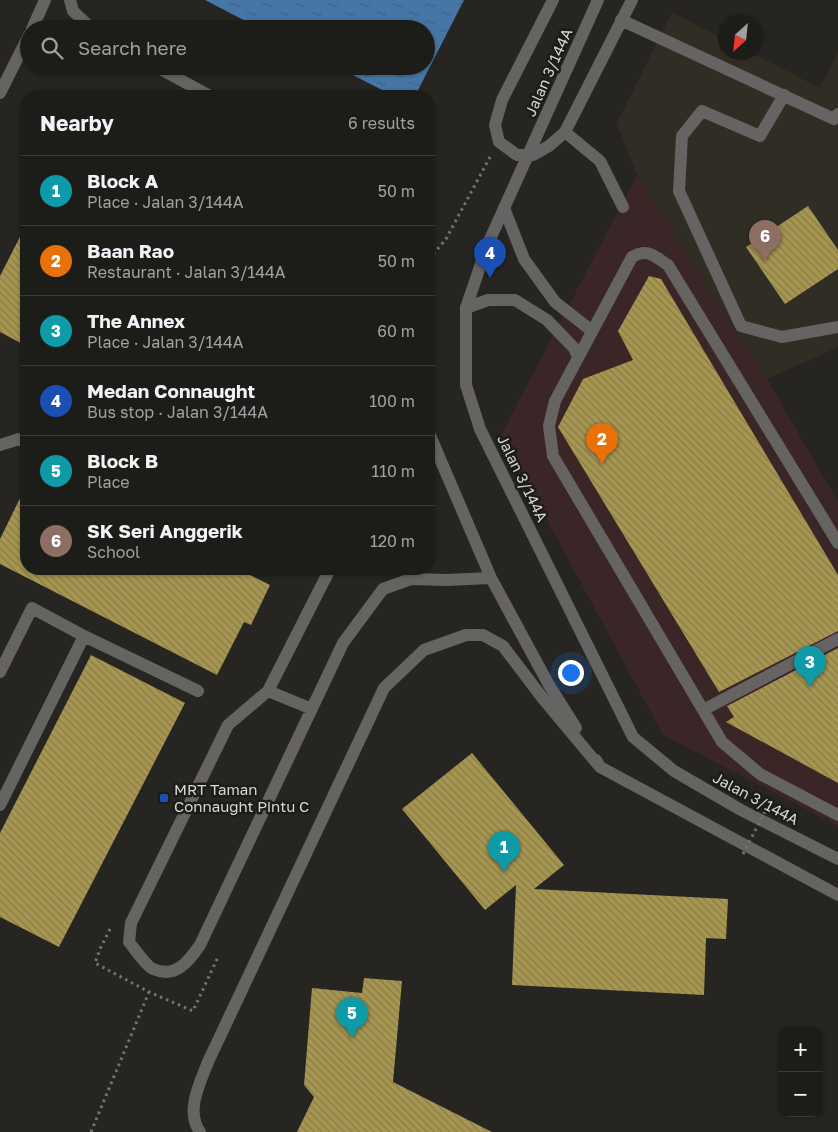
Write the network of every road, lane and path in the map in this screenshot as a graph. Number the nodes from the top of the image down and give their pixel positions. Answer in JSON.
{"nodes":[{"id":1,"x":45,"y":0,"type":"edge"},
{"id":2,"x":70,"y":0,"type":"edge"},
{"id":3,"x":553,"y":0,"type":"edge"},
{"id":4,"x":598,"y":0,"type":"edge"},
{"id":5,"x":632,"y":0,"type":"edge"},
{"id":6,"x":36,"y":20,"type":"edge"},
{"id":7,"x":82,"y":20,"type":"edge"},
{"id":8,"x":621,"y":20,"type":"junction"},
{"id":9,"x":20,"y":53,"type":"edge"},
{"id":10,"x":20,"y":56,"type":"edge"},
{"id":11,"x":16,"y":61,"type":"junction"},
{"id":12,"x":172,"y":75,"type":"edge"},
{"id":13,"x":199,"y":90,"type":"edge"},
{"id":14,"x":0,"y":94,"type":"edge"},
{"id":15,"x":784,"y":95,"type":"junction"},
{"id":16,"x":838,"y":114,"type":"edge"},
{"id":17,"x":565,"y":132,"type":"junction"},
{"id":18,"x":499,"y":142,"type":"junction"},
{"id":19,"x":623,"y":207,"type":"dead end"},
{"id":20,"x":504,"y":208,"type":"junction"},
{"id":21,"x":435,"y":252,"type":"edge"},
{"id":22,"x":466,"y":308,"type":"junction"},
{"id":23,"x":838,"y":327,"type":"edge"},
{"id":24,"x":592,"y":331,"type":"junction"},
{"id":25,"x":578,"y":357,"type":"junction"},
{"id":26,"x":20,"y":440,"type":"edge"},
{"id":27,"x":0,"y":445,"type":"edge"},
{"id":28,"x":435,"y":447,"type":"edge"},
{"id":29,"x":838,"y":543,"type":"edge"},
{"id":30,"x":327,"y":575,"type":"edge"},
{"id":31,"x":490,"y":578,"type":"junction"},
{"id":32,"x":84,"y":636,"type":"junction"},
{"id":33,"x":838,"y":638,"type":"edge"},
{"id":34,"x":0,"y":672,"type":"edge"},
{"id":35,"x":198,"y":691,"type":"dead end"},
{"id":36,"x":268,"y":691,"type":"junction"},
{"id":37,"x":312,"y":709,"type":"junction"},
{"id":38,"x":703,"y":710,"type":"junction"},
{"id":39,"x":600,"y":767,"type":"junction"},
{"id":40,"x":772,"y":798,"type":"dead end"},
{"id":41,"x":0,"y":805,"type":"edge"},
{"id":42,"x":838,"y":815,"type":"edge"},
{"id":43,"x":743,"y":854,"type":"dead end"},
{"id":44,"x":838,"y":860,"type":"edge"},
{"id":45,"x":838,"y":895,"type":"edge"},
{"id":46,"x":113,"y":922,"type":"dead end"},
{"id":47,"x":218,"y":957,"type":"dead end"},
{"id":48,"x":149,"y":992,"type":"junction"},
{"id":49,"x":91,"y":1132,"type":"edge"},
{"id":50,"x":200,"y":1132,"type":"edge"}],
"edges":[{"from":1,"to":6,"type":"street"},
{"from":2,"to":7,"type":"street"},
{"from":3,"to":18,"type":"street"},
{"from":4,"to":20,"type":"street","name":"Jalan 3/144A","bridge":true},
{"from":5,"to":8,"type":"street"},
{"from":8,"to":15,"type":"street"},
{"from":8,"to":17,"type":"street"},
{"from":9,"to":11,"type":"street"},
{"from":10,"to":11,"type":"street"},
{"from":11,"to":14,"type":"street"},
{"from":12,"to":13,"type":"street"},
{"from":15,"to":16,"type":"street"},
{"from":15,"to":23,"type":"street"},
{"from":17,"to":18,"type":"street"},
{"from":17,"to":19,"type":"street"},
{"from":18,"to":21,"type":"path"},
{"from":20,"to":22,"type":"street","name":"Jalan 3/144A","bridge":true},
{"from":20,"to":24,"type":"street"},
{"from":22,"to":25,"type":"street"},
{"from":22,"to":44,"type":"street","name":"Jalan 3/144A","bridge":true},
{"from":24,"to":25,"type":"street"},
{"from":24,"to":29,"type":"street"},
{"from":25,"to":38,"type":"street"},
{"from":26,"to":27,"type":"street"},
{"from":28,"to":31,"type":"street"},
{"from":30,"to":36,"type":"street"},
{"from":31,"to":37,"type":"street"},
{"from":31,"to":39,"type":"street"},
{"from":32,"to":34,"type":"street"},
{"from":32,"to":35,"type":"street"},
{"from":32,"to":41,"type":"street"},
{"from":33,"to":38,"type":"street"},
{"from":36,"to":37,"type":"street"},
{"from":36,"to":37,"type":"street"},
{"from":38,"to":42,"type":"street"},
{"from":39,"to":45,"type":"street"},
{"from":39,"to":50,"type":"street"},
{"from":40,"to":43,"type":"path","bridge":true},
{"from":46,"to":48,"type":"path"},
{"from":47,"to":48,"type":"path"},
{"from":48,"to":49,"type":"path"}]}
